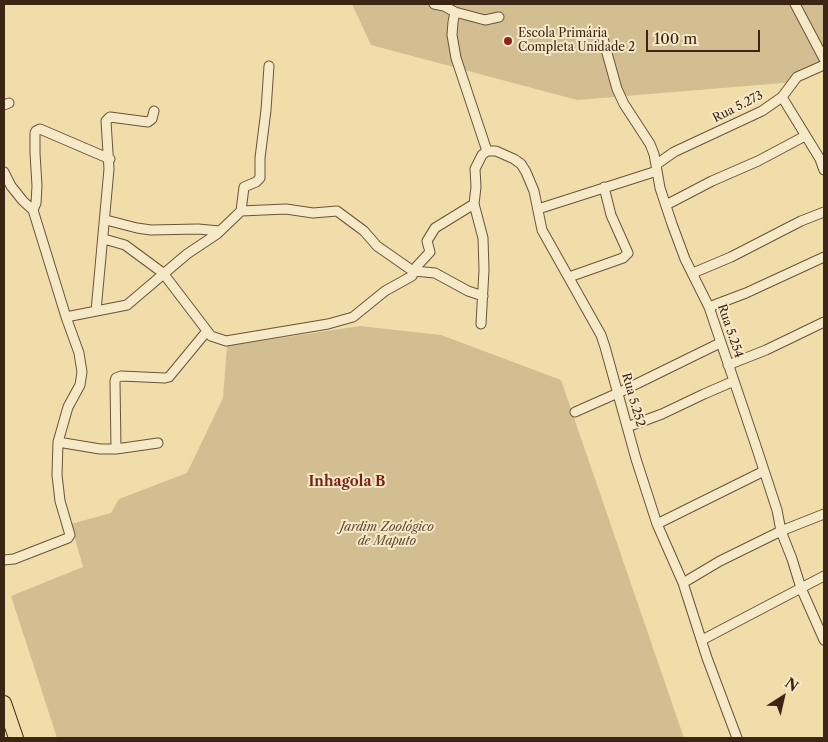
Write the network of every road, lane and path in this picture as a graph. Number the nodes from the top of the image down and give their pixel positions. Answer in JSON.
{"nodes":[{"id":1,"x":434,"y":4,"type":"edge"},
{"id":2,"x":796,"y":4,"type":"edge"},
{"id":3,"x":455,"y":12,"type":"junction"},
{"id":4,"x":499,"y":17,"type":"dead end"},
{"id":5,"x":602,"y":35,"type":"dead end"},
{"id":6,"x":824,"y":59,"type":"edge"},
{"id":7,"x":824,"y":65,"type":"edge"},
{"id":8,"x":269,"y":66,"type":"dead end"},
{"id":9,"x":782,"y":97,"type":"junction"},
{"id":10,"x":154,"y":111,"type":"dead end"},
{"id":11,"x":805,"y":136,"type":"junction"},
{"id":12,"x":487,"y":152,"type":"junction"},
{"id":13,"x":110,"y":159,"type":"junction"},
{"id":14,"x":657,"y":168,"type":"junction"},
{"id":15,"x":824,"y":170,"type":"edge"},
{"id":16,"x":4,"y":172,"type":"edge"},
{"id":17,"x":604,"y":187,"type":"junction"},
{"id":18,"x":474,"y":204,"type":"junction"},
{"id":19,"x":666,"y":205,"type":"junction"},
{"id":20,"x":538,"y":209,"type":"junction"},
{"id":21,"x":33,"y":210,"type":"junction"},
{"id":22,"x":240,"y":211,"type":"junction"},
{"id":23,"x":824,"y":212,"type":"edge"},
{"id":24,"x":106,"y":220,"type":"junction"},
{"id":25,"x":220,"y":231,"type":"junction"},
{"id":26,"x":104,"y":239,"type":"junction"},
{"id":27,"x":824,"y":257,"type":"edge"},
{"id":28,"x":414,"y":271,"type":"junction"},
{"id":29,"x":693,"y":273,"type":"junction"},
{"id":30,"x":163,"y":274,"type":"junction"},
{"id":31,"x":569,"y":277,"type":"junction"},
{"id":32,"x":483,"y":296,"type":"junction"},
{"id":33,"x":709,"y":307,"type":"junction"},
{"id":34,"x":96,"y":311,"type":"junction"},
{"id":35,"x":66,"y":317,"type":"junction"},
{"id":36,"x":824,"y":322,"type":"edge"},
{"id":37,"x":481,"y":324,"type":"dead end"},
{"id":38,"x":207,"y":331,"type":"junction"},
{"id":39,"x":720,"y":343,"type":"junction"},
{"id":40,"x":728,"y":365,"type":"junction"},
{"id":41,"x":734,"y":381,"type":"junction"},
{"id":42,"x":618,"y":393,"type":"junction"},
{"id":43,"x":575,"y":412,"type":"dead end"},
{"id":44,"x":628,"y":427,"type":"junction"},
{"id":45,"x":58,"y":442,"type":"junction"},
{"id":46,"x":158,"y":443,"type":"dead end"},
{"id":47,"x":116,"y":449,"type":"junction"},
{"id":48,"x":764,"y":470,"type":"junction"},
{"id":49,"x":824,"y":514,"type":"edge"},
{"id":50,"x":657,"y":524,"type":"junction"},
{"id":51,"x":781,"y":532,"type":"junction"},
{"id":52,"x":4,"y":560,"type":"edge"},
{"id":53,"x":824,"y":576,"type":"edge"},
{"id":54,"x":683,"y":583,"type":"junction"},
{"id":55,"x":801,"y":588,"type":"junction"},
{"id":56,"x":702,"y":640,"type":"junction"},
{"id":57,"x":824,"y":640,"type":"edge"},
{"id":58,"x":4,"y":703,"type":"edge"},
{"id":59,"x":16,"y":738,"type":"edge"},
{"id":60,"x":737,"y":738,"type":"edge"}],
"edges":[{"from":1,"to":3,"type":"street"},
{"from":2,"to":6,"type":"street"},
{"from":3,"to":4,"type":"street"},
{"from":3,"to":12,"type":"street"},
{"from":5,"to":14,"type":"street","name":"Rua 5.254"},
{"from":7,"to":9,"type":"street","name":"Rua 5.273"},
{"from":8,"to":22,"type":"street"},
{"from":9,"to":11,"type":"street"},
{"from":9,"to":14,"type":"street","name":"Rua 5.273"},
{"from":10,"to":13,"type":"street"},
{"from":11,"to":15,"type":"street"},
{"from":11,"to":19,"type":"street"},
{"from":12,"to":18,"type":"street"},
{"from":12,"to":20,"type":"street","name":"Rua 5.252"},
{"from":13,"to":21,"type":"street"},
{"from":13,"to":24,"type":"street"},
{"from":14,"to":17,"type":"street","name":"Rua 5.273"},
{"from":14,"to":19,"type":"street","name":"Rua 5.254"},
{"from":16,"to":21,"type":"street"},
{"from":17,"to":20,"type":"street","name":"Rua 5.273"},
{"from":17,"to":31,"type":"street"},
{"from":18,"to":28,"type":"street"},
{"from":18,"to":32,"type":"street"},
{"from":19,"to":29,"type":"street","name":"Rua 5.254"},
{"from":20,"to":31,"type":"street","name":"Rua 5.252"},
{"from":21,"to":35,"type":"street"},
{"from":22,"to":25,"type":"street"},
{"from":22,"to":28,"type":"street"},
{"from":23,"to":29,"type":"street"},
{"from":24,"to":25,"type":"street"},
{"from":24,"to":26,"type":"street"},
{"from":25,"to":30,"type":"street"},
{"from":26,"to":30,"type":"street"},
{"from":26,"to":34,"type":"street"},
{"from":27,"to":33,"type":"street"},
{"from":28,"to":32,"type":"street"},
{"from":28,"to":38,"type":"street"},
{"from":29,"to":33,"type":"street","name":"Rua 5.254"},
{"from":30,"to":34,"type":"street"},
{"from":30,"to":38,"type":"street"},
{"from":31,"to":42,"type":"street","name":"Rua 5.252"},
{"from":32,"to":37,"type":"street"},
{"from":33,"to":39,"type":"street","name":"Rua 5.254"},
{"from":34,"to":35,"type":"street"},
{"from":35,"to":45,"type":"street"},
{"from":36,"to":40,"type":"street"},
{"from":38,"to":47,"type":"street"},
{"from":39,"to":40,"type":"street","name":"Rua 5.254"},
{"from":39,"to":42,"type":"street"},
{"from":40,"to":41,"type":"street","name":"Rua 5.254"},
{"from":41,"to":44,"type":"street"},
{"from":41,"to":48,"type":"street","name":"Rua 5.254"},
{"from":42,"to":43,"type":"street"},
{"from":42,"to":44,"type":"street","name":"Rua 5.252"},
{"from":44,"to":50,"type":"street","name":"Rua 5.252"},
{"from":45,"to":47,"type":"street"},
{"from":45,"to":52,"type":"street"},
{"from":46,"to":47,"type":"street"},
{"from":48,"to":50,"type":"street"},
{"from":48,"to":51,"type":"street","name":"Rua 5.254"},
{"from":49,"to":51,"type":"street"},
{"from":50,"to":54,"type":"street","name":"Rua 5.252"},
{"from":51,"to":54,"type":"street"},
{"from":51,"to":55,"type":"street","name":"Rua 5.254"},
{"from":53,"to":55,"type":"street"},
{"from":54,"to":56,"type":"street","name":"Rua 5.252"},
{"from":55,"to":56,"type":"street"},
{"from":55,"to":57,"type":"street","name":"Rua 5.254"},
{"from":56,"to":60,"type":"street","name":"Rua 5.252"},
{"from":58,"to":59,"type":"main road"}]}
